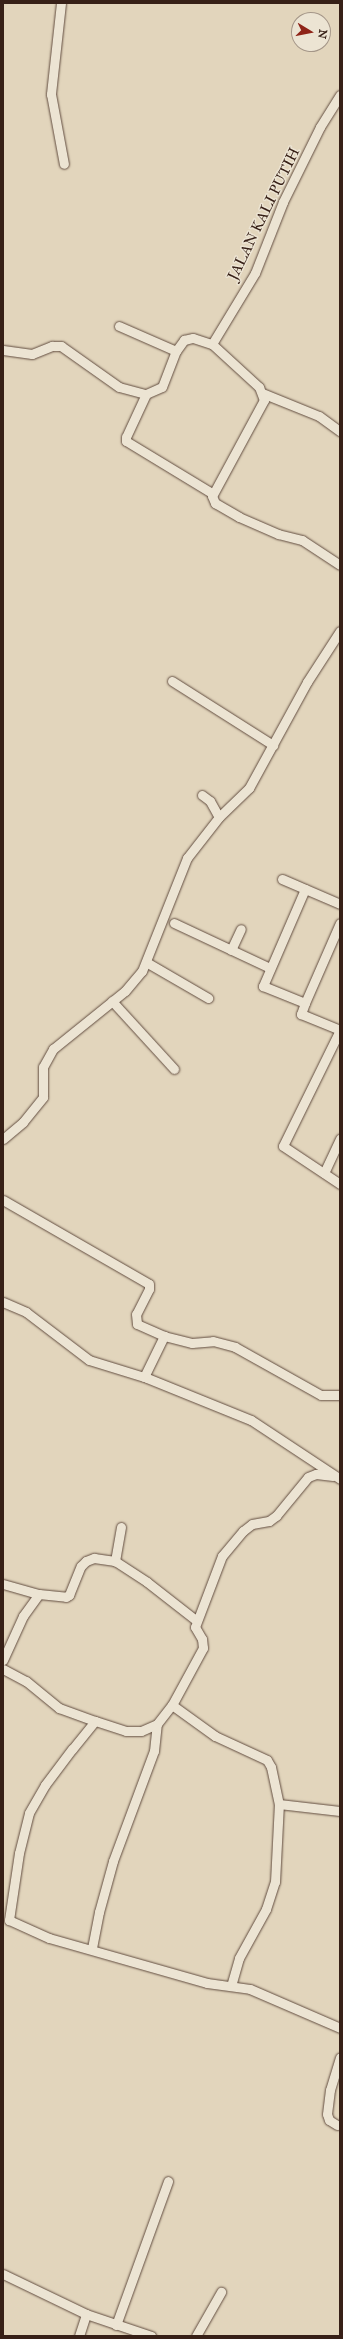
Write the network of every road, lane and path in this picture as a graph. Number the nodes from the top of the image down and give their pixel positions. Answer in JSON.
{"nodes":[{"id":1,"x":61,"y":3,"type":"edge"},
{"id":2,"x":340,"y":95,"type":"edge"},
{"id":3,"x":64,"y":164,"type":"dead end"},
{"id":4,"x":119,"y":326,"type":"dead end"},
{"id":5,"x":212,"y":344,"type":"junction"},
{"id":6,"x":3,"y":350,"type":"edge"},
{"id":7,"x":176,"y":350,"type":"junction"},
{"id":8,"x":262,"y":393,"type":"junction"},
{"id":9,"x":146,"y":394,"type":"junction"},
{"id":10,"x":340,"y":431,"type":"edge"},
{"id":11,"x":212,"y":492,"type":"junction"},
{"id":12,"x":340,"y":565,"type":"edge"},
{"id":13,"x":340,"y":631,"type":"edge"},
{"id":14,"x":172,"y":681,"type":"dead end"},
{"id":15,"x":273,"y":745,"type":"junction"},
{"id":16,"x":202,"y":795,"type":"dead end"},
{"id":17,"x":219,"y":817,"type":"junction"},
{"id":18,"x":282,"y":879,"type":"dead end"},
{"id":19,"x":305,"y":889,"type":"junction"},
{"id":20,"x":340,"y":904,"type":"edge"},
{"id":21,"x":174,"y":923,"type":"dead end"},
{"id":22,"x":340,"y":923,"type":"edge"},
{"id":23,"x":241,"y":929,"type":"dead end"},
{"id":24,"x":231,"y":950,"type":"junction"},
{"id":25,"x":146,"y":962,"type":"junction"},
{"id":26,"x":270,"y":968,"type":"junction"},
{"id":27,"x":208,"y":998,"type":"dead end"},
{"id":28,"x":112,"y":1001,"type":"junction"},
{"id":29,"x":305,"y":1003,"type":"junction"},
{"id":30,"x":340,"y":1030,"type":"edge"},
{"id":31,"x":336,"y":1047,"type":"edge"},
{"id":32,"x":174,"y":1069,"type":"dead end"},
{"id":33,"x":340,"y":1138,"type":"edge"},
{"id":34,"x":3,"y":1139,"type":"edge"},
{"id":35,"x":324,"y":1173,"type":"junction"},
{"id":36,"x":340,"y":1184,"type":"edge"},
{"id":37,"x":3,"y":1200,"type":"edge"},
{"id":38,"x":3,"y":1302,"type":"edge"},
{"id":39,"x":164,"y":1336,"type":"junction"},
{"id":40,"x":144,"y":1377,"type":"junction"},
{"id":41,"x":340,"y":1395,"type":"edge"},
{"id":42,"x":337,"y":1477,"type":"edge"},
{"id":43,"x":121,"y":1527,"type":"dead end"},
{"id":44,"x":115,"y":1561,"type":"junction"},
{"id":45,"x":3,"y":1584,"type":"edge"},
{"id":46,"x":39,"y":1594,"type":"junction"},
{"id":47,"x":197,"y":1621,"type":"junction"},
{"id":48,"x":3,"y":1660,"type":"edge"},
{"id":49,"x":3,"y":1669,"type":"edge"},
{"id":50,"x":172,"y":1705,"type":"junction"},
{"id":51,"x":95,"y":1721,"type":"junction"},
{"id":52,"x":157,"y":1724,"type":"junction"},
{"id":53,"x":279,"y":1804,"type":"junction"},
{"id":54,"x":340,"y":1811,"type":"edge"},
{"id":55,"x":6,"y":1919,"type":"edge"},
{"id":56,"x":92,"y":1948,"type":"junction"},
{"id":57,"x":231,"y":1986,"type":"junction"},
{"id":58,"x":340,"y":2028,"type":"edge"},
{"id":59,"x":340,"y":2057,"type":"edge"},
{"id":60,"x":338,"y":2124,"type":"dead end"},
{"id":61,"x":168,"y":2181,"type":"dead end"},
{"id":62,"x":3,"y":2274,"type":"edge"},
{"id":63,"x":221,"y":2292,"type":"dead end"},
{"id":64,"x":86,"y":2314,"type":"junction"},
{"id":65,"x":116,"y":2325,"type":"junction"},
{"id":66,"x":79,"y":2336,"type":"edge"},
{"id":67,"x":152,"y":2336,"type":"edge"},
{"id":68,"x":196,"y":2336,"type":"edge"}],
"edges":[{"from":1,"to":3,"type":"street"},
{"from":2,"to":5,"type":"street","name":"JALAN KALI PUTIH"},
{"from":4,"to":7,"type":"street"},
{"from":5,"to":7,"type":"street"},
{"from":5,"to":8,"type":"street"},
{"from":6,"to":9,"type":"street"},
{"from":7,"to":9,"type":"street"},
{"from":8,"to":10,"type":"street"},
{"from":8,"to":11,"type":"street"},
{"from":9,"to":11,"type":"street"},
{"from":11,"to":12,"type":"street"},
{"from":13,"to":15,"type":"street"},
{"from":14,"to":15,"type":"street"},
{"from":15,"to":17,"type":"street"},
{"from":16,"to":17,"type":"street"},
{"from":17,"to":25,"type":"street"},
{"from":18,"to":19,"type":"street"},
{"from":19,"to":20,"type":"street"},
{"from":19,"to":26,"type":"street"},
{"from":21,"to":24,"type":"street"},
{"from":22,"to":29,"type":"street"},
{"from":23,"to":24,"type":"street"},
{"from":24,"to":26,"type":"street"},
{"from":25,"to":27,"type":"street"},
{"from":25,"to":28,"type":"street"},
{"from":26,"to":29,"type":"street"},
{"from":28,"to":32,"type":"street"},
{"from":28,"to":34,"type":"street"},
{"from":29,"to":30,"type":"street"},
{"from":30,"to":31,"type":"street"},
{"from":31,"to":35,"type":"street"},
{"from":33,"to":35,"type":"street"},
{"from":35,"to":36,"type":"street"},
{"from":37,"to":39,"type":"street"},
{"from":38,"to":40,"type":"street"},
{"from":39,"to":40,"type":"street"},
{"from":39,"to":41,"type":"street"},
{"from":40,"to":42,"type":"street"},
{"from":42,"to":47,"type":"street"},
{"from":43,"to":44,"type":"street"},
{"from":44,"to":46,"type":"street"},
{"from":44,"to":47,"type":"street"},
{"from":45,"to":46,"type":"street"},
{"from":46,"to":48,"type":"street"},
{"from":47,"to":50,"type":"street"},
{"from":49,"to":51,"type":"street"},
{"from":50,"to":52,"type":"street"},
{"from":50,"to":53,"type":"street"},
{"from":51,"to":52,"type":"street"},
{"from":51,"to":55,"type":"street"},
{"from":52,"to":56,"type":"street"},
{"from":53,"to":54,"type":"street"},
{"from":53,"to":57,"type":"street"},
{"from":55,"to":56,"type":"street"},
{"from":56,"to":57,"type":"street"},
{"from":57,"to":58,"type":"street"},
{"from":59,"to":60,"type":"street"},
{"from":61,"to":65,"type":"street"},
{"from":62,"to":64,"type":"street"},
{"from":63,"to":68,"type":"street"},
{"from":64,"to":65,"type":"street"},
{"from":64,"to":66,"type":"street"},
{"from":65,"to":67,"type":"street"}]}
